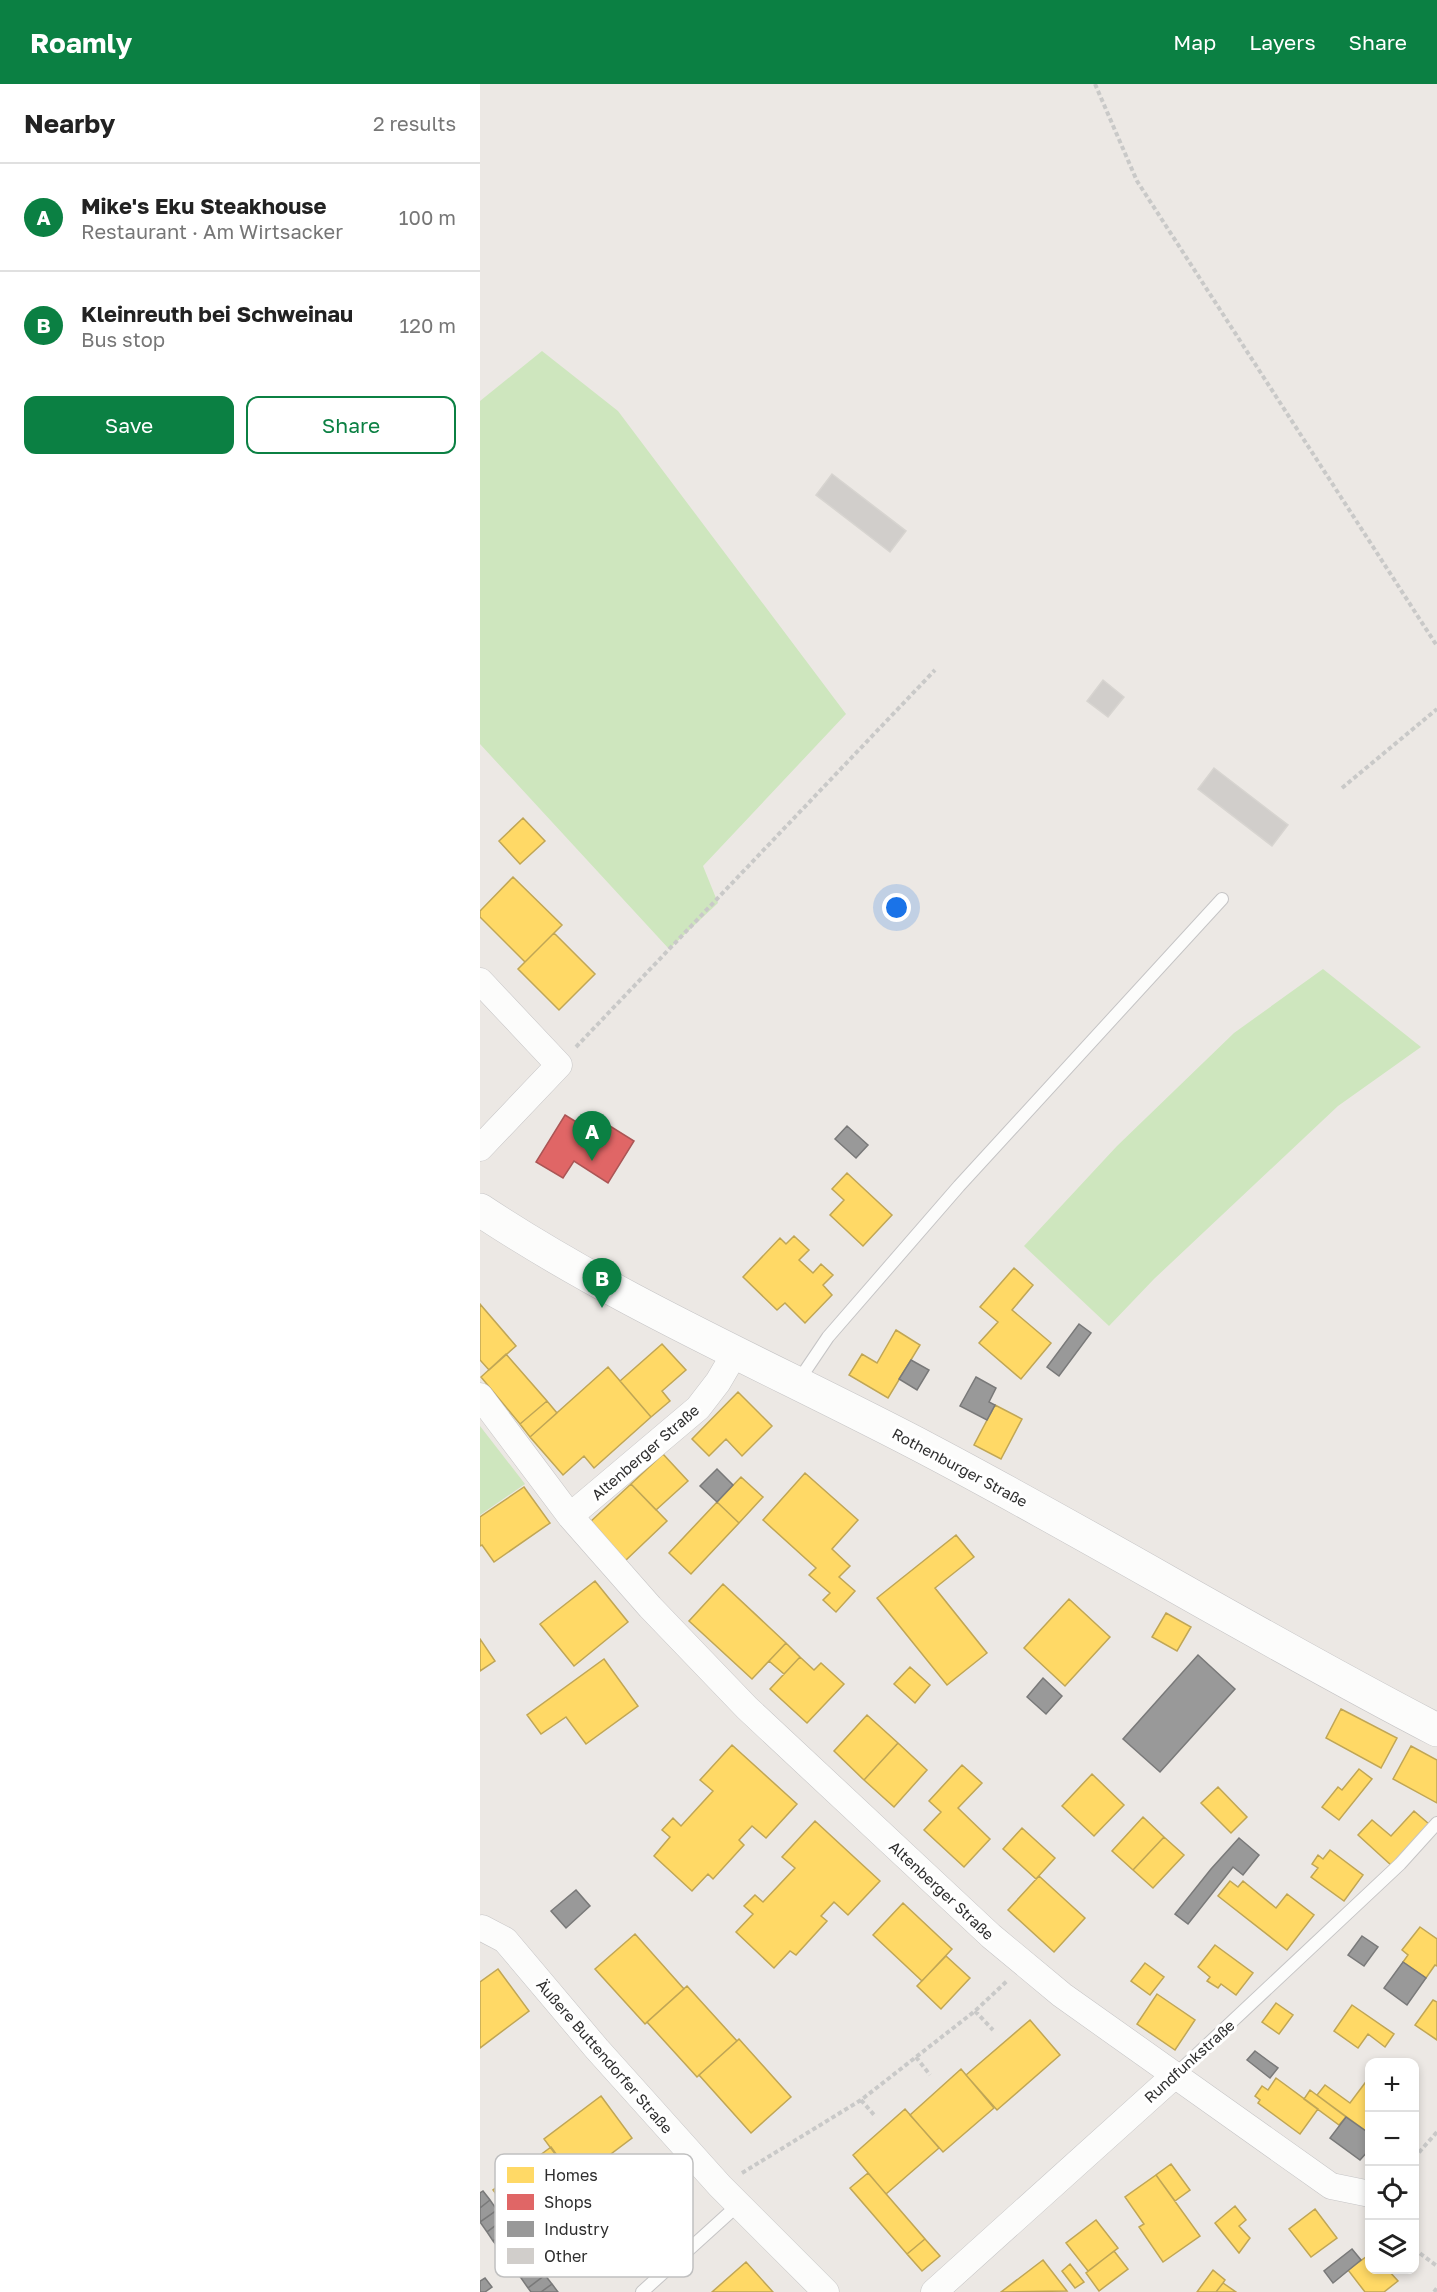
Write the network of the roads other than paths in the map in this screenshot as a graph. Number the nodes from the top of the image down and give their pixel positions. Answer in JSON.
{"nodes":[{"id":1,"x":1222,"y":899,"type":"dead end"},
{"id":2,"x":480,"y":981,"type":"edge"},
{"id":3,"x":480,"y":1148,"type":"edge"},
{"id":4,"x":480,"y":1210,"type":"edge"},
{"id":5,"x":735,"y":1353,"type":"junction"},
{"id":6,"x":797,"y":1384,"type":"junction"},
{"id":7,"x":480,"y":1396,"type":"edge"},
{"id":8,"x":570,"y":1516,"type":"junction"},
{"id":9,"x":1437,"y":1730,"type":"edge"},
{"id":10,"x":1437,"y":1823,"type":"edge"},
{"id":11,"x":481,"y":1929,"type":"edge"},
{"id":12,"x":1175,"y":2075,"type":"junction"},
{"id":13,"x":691,"y":2154,"type":"edge"},
{"id":14,"x":693,"y":2156,"type":"edge"},
{"id":15,"x":1365,"y":2193,"type":"edge"},
{"id":16,"x":738,"y":2205,"type":"junction"},
{"id":17,"x":693,"y":2246,"type":"edge"},
{"id":18,"x":659,"y":2277,"type":"edge"},
{"id":19,"x":642,"y":2292,"type":"edge"},
{"id":20,"x":826,"y":2292,"type":"edge"},
{"id":21,"x":934,"y":2292,"type":"edge"}],
"edges":[{"from":1,"to":6,"type":"lane"},
{"from":2,"to":3,"type":"street"},
{"from":4,"to":5,"type":"main road","name":"Rothenburger Straße"},
{"from":5,"to":6,"type":"main road","name":"Rothenburger Straße"},
{"from":5,"to":8,"type":"street","name":"Altenberger Straße"},
{"from":6,"to":9,"type":"main road","name":"Rothenburger Straße"},
{"from":7,"to":8,"type":"street","name":"Altenberger Straße"},
{"from":8,"to":12,"type":"street","name":"Altenberger Straße"},
{"from":10,"to":12,"type":"lane","name":"Rundfunkstraße"},
{"from":11,"to":13,"type":"street","name":"Äußere Buttendorfer Straße"},
{"from":12,"to":15,"type":"street","name":"Altenberger Straße"},
{"from":12,"to":21,"type":"street","name":"Rundfunkstraße"},
{"from":14,"to":16,"type":"street","name":"Äußere Buttendorfer Straße"},
{"from":16,"to":17,"type":"lane"},
{"from":16,"to":20,"type":"street","name":"Äußere Buttendorfer Straße"},
{"from":18,"to":19,"type":"lane"}]}
